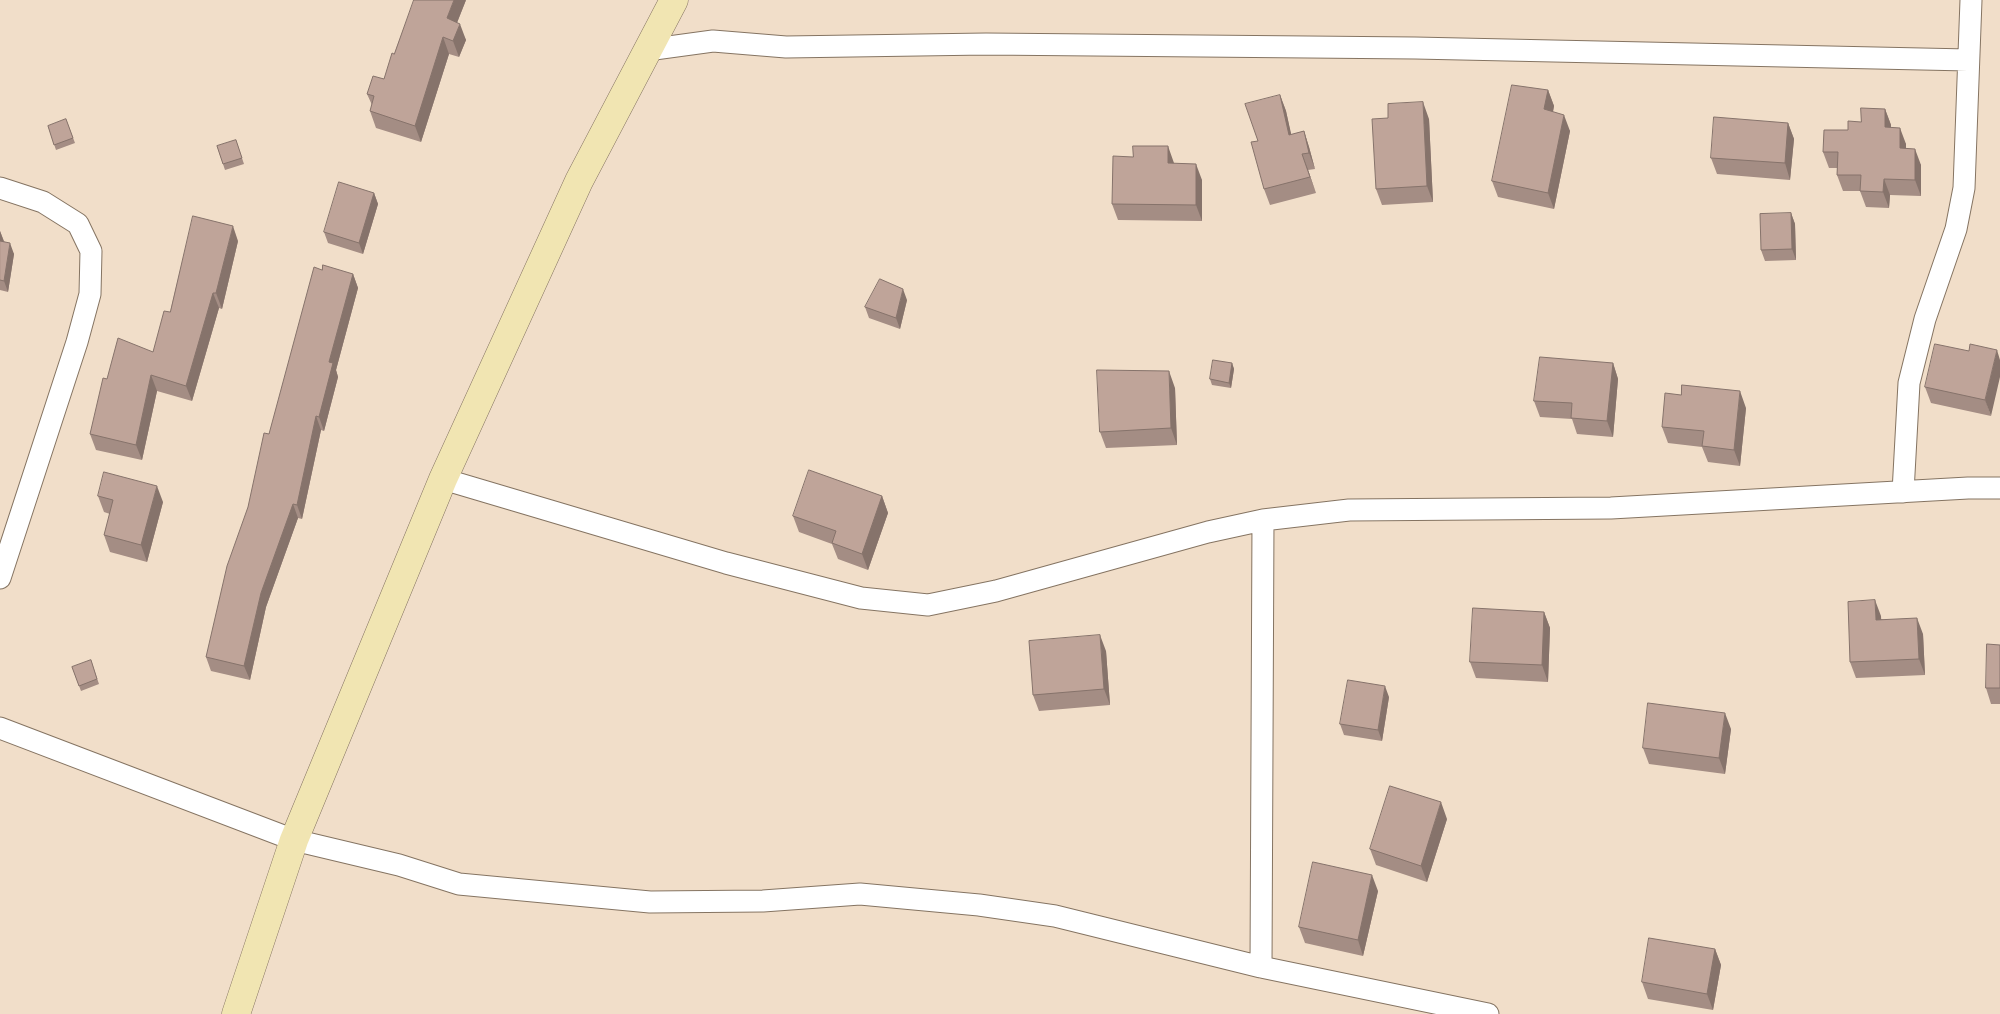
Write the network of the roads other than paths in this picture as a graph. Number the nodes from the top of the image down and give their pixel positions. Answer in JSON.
{"nodes":[{"id":1,"x":674,"y":0,"type":"edge"},
{"id":2,"x":1971,"y":0,"type":"edge"},
{"id":3,"x":647,"y":50,"type":"junction"},
{"id":4,"x":1968,"y":60,"type":"junction"},
{"id":5,"x":0,"y":188,"type":"edge"},
{"id":6,"x":443,"y":479,"type":"junction"},
{"id":7,"x":2000,"y":488,"type":"edge"},
{"id":8,"x":1903,"y":492,"type":"junction"},
{"id":9,"x":1263,"y":520,"type":"junction"},
{"id":10,"x":0,"y":578,"type":"edge"},
{"id":11,"x":0,"y":728,"type":"edge"},
{"id":12,"x":294,"y":840,"type":"junction"},
{"id":13,"x":1261,"y":967,"type":"junction"},
{"id":14,"x":236,"y":1014,"type":"edge"},
{"id":15,"x":1488,"y":1014,"type":"edge"}],
"edges":[{"from":1,"to":3,"type":"main road"},
{"from":2,"to":4,"type":"street"},
{"from":3,"to":4,"type":"street"},
{"from":3,"to":6,"type":"main road"},
{"from":4,"to":8,"type":"street"},
{"from":5,"to":10,"type":"street"},
{"from":6,"to":9,"type":"street"},
{"from":6,"to":12,"type":"main road"},
{"from":7,"to":8,"type":"street"},
{"from":8,"to":9,"type":"street"},
{"from":9,"to":13,"type":"street"},
{"from":11,"to":12,"type":"street"},
{"from":12,"to":13,"type":"street"},
{"from":12,"to":14,"type":"main road"},
{"from":13,"to":15,"type":"street"}]}
